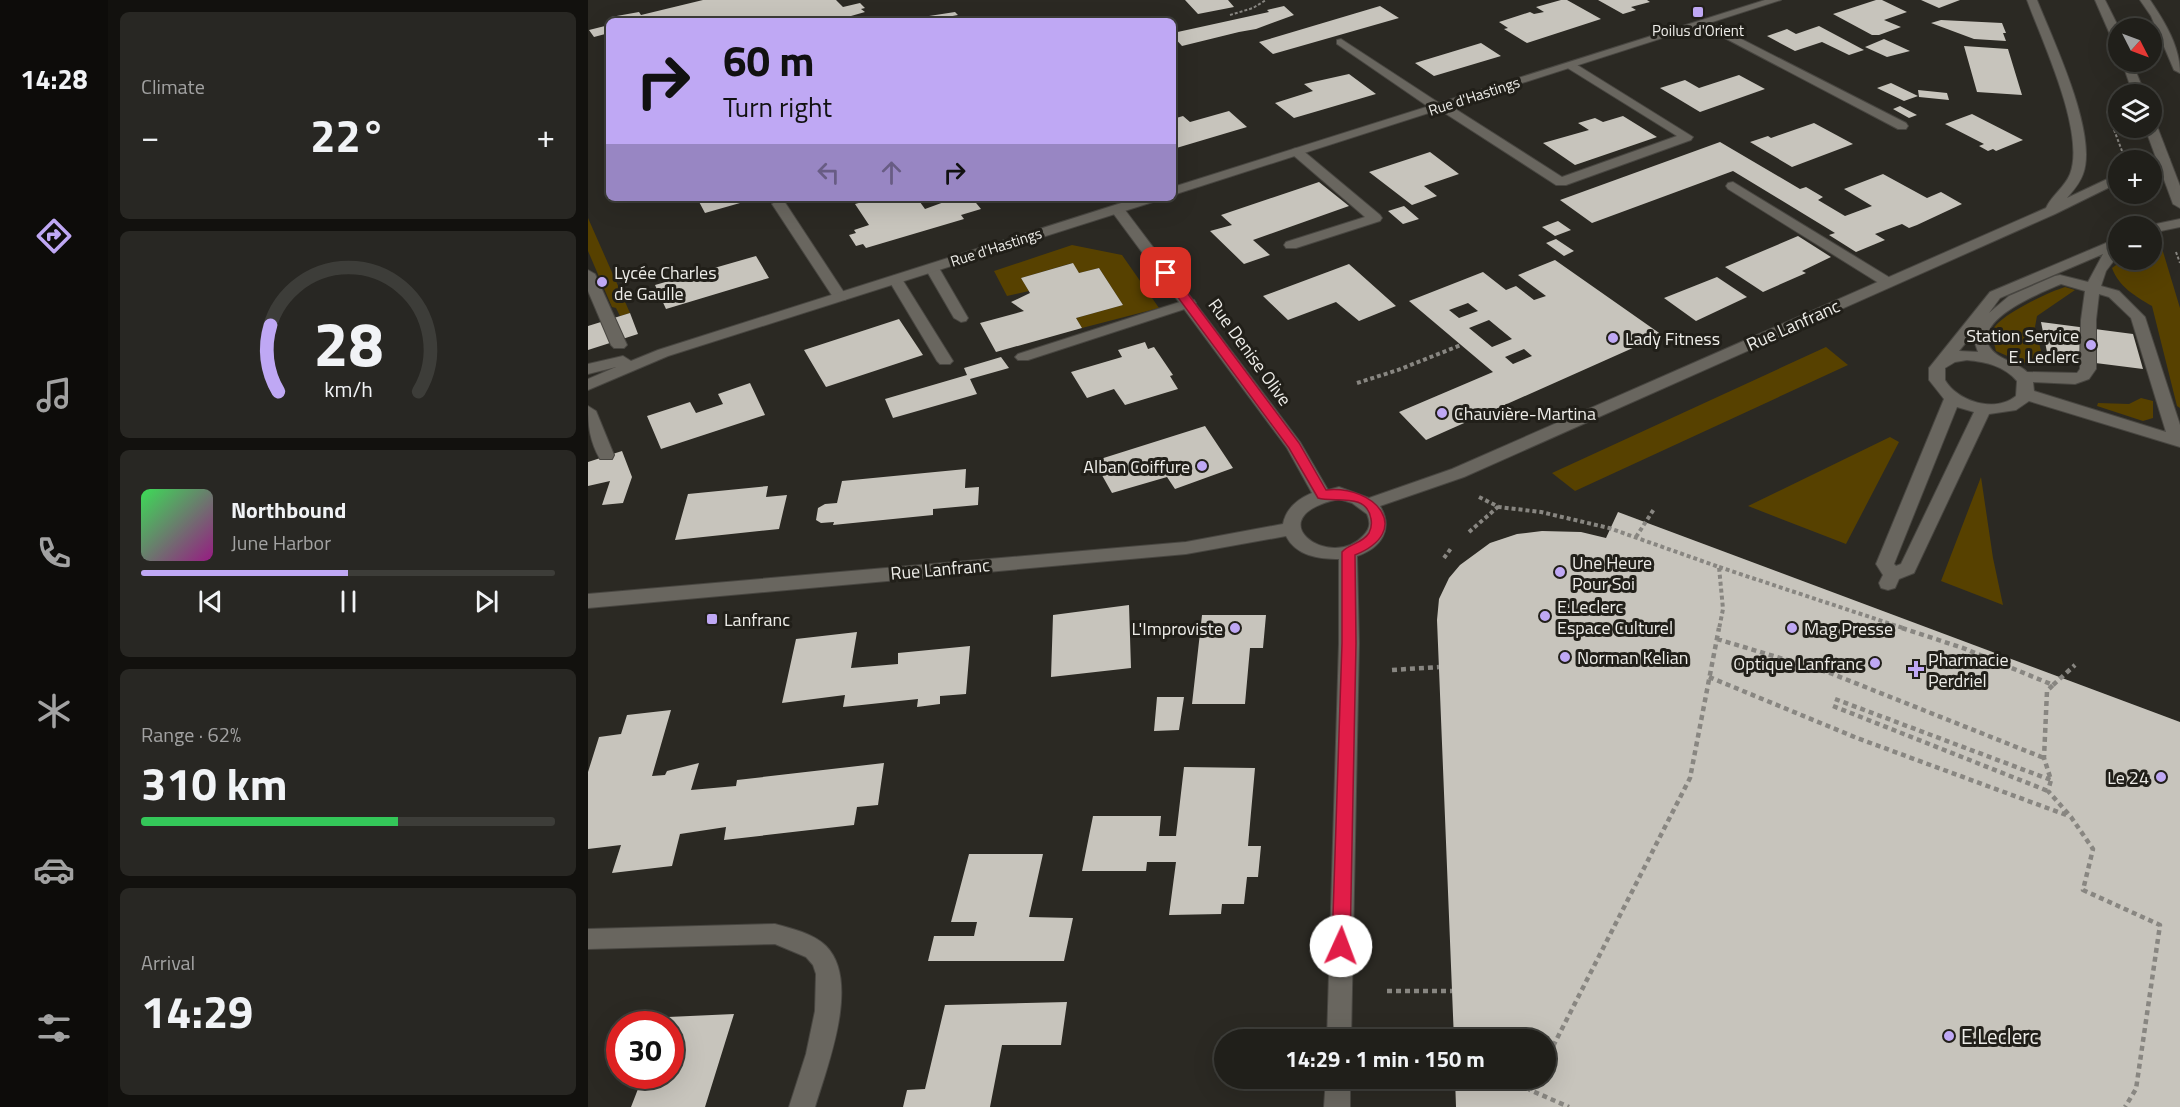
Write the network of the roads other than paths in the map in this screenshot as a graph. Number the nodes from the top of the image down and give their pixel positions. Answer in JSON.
{"nodes":[{"id":1,"x":1776,"y":0,"type":"edge"},
{"id":2,"x":2032,"y":0,"type":"edge"},
{"id":3,"x":2100,"y":0,"type":"edge"},
{"id":4,"x":2145,"y":0,"type":"edge"},
{"id":5,"x":2108,"y":18,"type":"edge"},
{"id":6,"x":1704,"y":23,"type":"junction"},
{"id":7,"x":1341,"y":42,"type":"dead end"},
{"id":8,"x":1570,"y":65,"type":"junction"},
{"id":9,"x":2180,"y":70,"type":"edge"},
{"id":10,"x":1440,"y":106,"type":"junction"},
{"id":11,"x":1902,"y":126,"type":"dead end"},
{"id":12,"x":2155,"y":138,"type":"edge"},
{"id":13,"x":1297,"y":152,"type":"junction"},
{"id":14,"x":2164,"y":161,"type":"joint"},
{"id":15,"x":2108,"y":183,"type":"edge"},
{"id":16,"x":1732,"y":186,"type":"dead end"},
{"id":17,"x":1176,"y":190,"type":"edge"},
{"id":18,"x":1142,"y":201,"type":"edge"},
{"id":19,"x":778,"y":204,"type":"dead end"},
{"id":20,"x":2180,"y":204,"type":"edge"},
{"id":21,"x":1117,"y":209,"type":"junction"},
{"id":22,"x":2050,"y":210,"type":"junction"},
{"id":23,"x":2180,"y":223,"type":"edge"},
{"id":24,"x":2162,"y":227,"type":"edge"},
{"id":25,"x":1291,"y":245,"type":"dead end"},
{"id":26,"x":2108,"y":248,"type":"edge"},
{"id":27,"x":2108,"y":255,"type":"edge"},
{"id":28,"x":932,"y":267,"type":"junction"},
{"id":29,"x":588,"y":274,"type":"edge"},
{"id":30,"x":895,"y":279,"type":"junction"},
{"id":31,"x":1887,"y":282,"type":"junction"},
{"id":32,"x":2094,"y":287,"type":"junction"},
{"id":33,"x":840,"y":297,"type":"junction"},
{"id":34,"x":1189,"y":303,"type":"junction"},
{"id":35,"x":961,"y":318,"type":"dead end"},
{"id":36,"x":619,"y":345,"type":"dead end"},
{"id":37,"x":663,"y":353,"type":"junction"},
{"id":38,"x":1023,"y":357,"type":"dead end"},
{"id":39,"x":1945,"y":359,"type":"junction"},
{"id":40,"x":1993,"y":359,"type":"junction"},
{"id":41,"x":945,"y":361,"type":"dead end"},
{"id":42,"x":588,"y":369,"type":"edge"},
{"id":43,"x":2021,"y":377,"type":"junction"},
{"id":44,"x":588,"y":385,"type":"edge"},
{"id":45,"x":2025,"y":394,"type":"junction"},
{"id":46,"x":1953,"y":397,"type":"junction"},
{"id":47,"x":1984,"y":408,"type":"junction"},
{"id":48,"x":588,"y":411,"type":"edge"},
{"id":49,"x":2179,"y":442,"type":"edge"},
{"id":50,"x":606,"y":455,"type":"dead end"},
{"id":51,"x":1322,"y":495,"type":"junction"},
{"id":52,"x":1369,"y":504,"type":"junction"},
{"id":53,"x":1291,"y":529,"type":"junction"},
{"id":54,"x":1348,"y":552,"type":"junction"},
{"id":55,"x":588,"y":602,"type":"edge"},
{"id":56,"x":588,"y":939,"type":"edge"},
{"id":57,"x":1339,"y":1029,"type":"edge"},
{"id":58,"x":1338,"y":1089,"type":"edge"},
{"id":59,"x":802,"y":1107,"type":"edge"},
{"id":60,"x":1337,"y":1107,"type":"edge"}],
"edges":[{"from":1,"to":6,"type":"street","name":"Rue d'Hastings"},
{"from":2,"to":22,"type":"street"},
{"from":3,"to":5,"type":"street"},
{"from":4,"to":9,"type":"street"},
{"from":6,"to":8,"type":"street","name":"Rue d'Hastings"},
{"from":6,"to":11,"type":"street"},
{"from":7,"to":10,"type":"street"},
{"from":8,"to":10,"type":"street","name":"Rue d'Hastings"},
{"from":8,"to":10,"type":"street"},
{"from":10,"to":13,"type":"street","name":"Rue d'Hastings"},
{"from":12,"to":14,"type":"street"},
{"from":13,"to":17,"type":"street","name":"Rue d'Hastings"},
{"from":13,"to":25,"type":"street"},
{"from":14,"to":20,"type":"street"},
{"from":15,"to":22,"type":"street","name":"Rue Lanfranc"},
{"from":16,"to":31,"type":"street"},
{"from":18,"to":21,"type":"street","name":"Rue d'Hastings"},
{"from":19,"to":33,"type":"street"},
{"from":21,"to":28,"type":"street","name":"Rue d'Hastings"},
{"from":21,"to":34,"type":"street","name":"Rue Denise Olive"},
{"from":22,"to":31,"type":"street","name":"Rue Lanfranc"},
{"from":23,"to":24,"type":"street"},
{"from":26,"to":39,"type":"street"},
{"from":27,"to":32,"type":"street"},
{"from":28,"to":30,"type":"street","name":"Rue d'Hastings"},
{"from":28,"to":35,"type":"street"},
{"from":29,"to":36,"type":"street"},
{"from":30,"to":33,"type":"street","name":"Rue d'Hastings"},
{"from":30,"to":41,"type":"street"},
{"from":31,"to":52,"type":"street","name":"Rue Lanfranc"},
{"from":32,"to":40,"type":"street"},
{"from":32,"to":43,"type":"street"},
{"from":32,"to":49,"type":"street"},
{"from":33,"to":37,"type":"street","name":"Rue d'Hastings"},
{"from":34,"to":38,"type":"street"},
{"from":34,"to":51,"type":"street","name":"Rue Denise Olive"},
{"from":37,"to":42,"type":"street","name":"Rue d'Hastings"},
{"from":37,"to":44,"type":"street","name":"Rue d'Hastings"},
{"from":39,"to":40,"type":"street"},
{"from":39,"to":46,"type":"street"},
{"from":40,"to":43,"type":"street"},
{"from":43,"to":45,"type":"street"},
{"from":45,"to":47,"type":"street"},
{"from":45,"to":49,"type":"street"},
{"from":46,"to":47,"type":"street"},
{"from":46,"to":47,"type":"street"},
{"from":48,"to":50,"type":"street"},
{"from":51,"to":52,"type":"street"},
{"from":51,"to":53,"type":"street"},
{"from":52,"to":54,"type":"street"},
{"from":53,"to":54,"type":"street"},
{"from":53,"to":55,"type":"street","name":"Rue Lanfranc"},
{"from":54,"to":57,"type":"street"},
{"from":56,"to":59,"type":"street"},
{"from":58,"to":60,"type":"street"}]}
